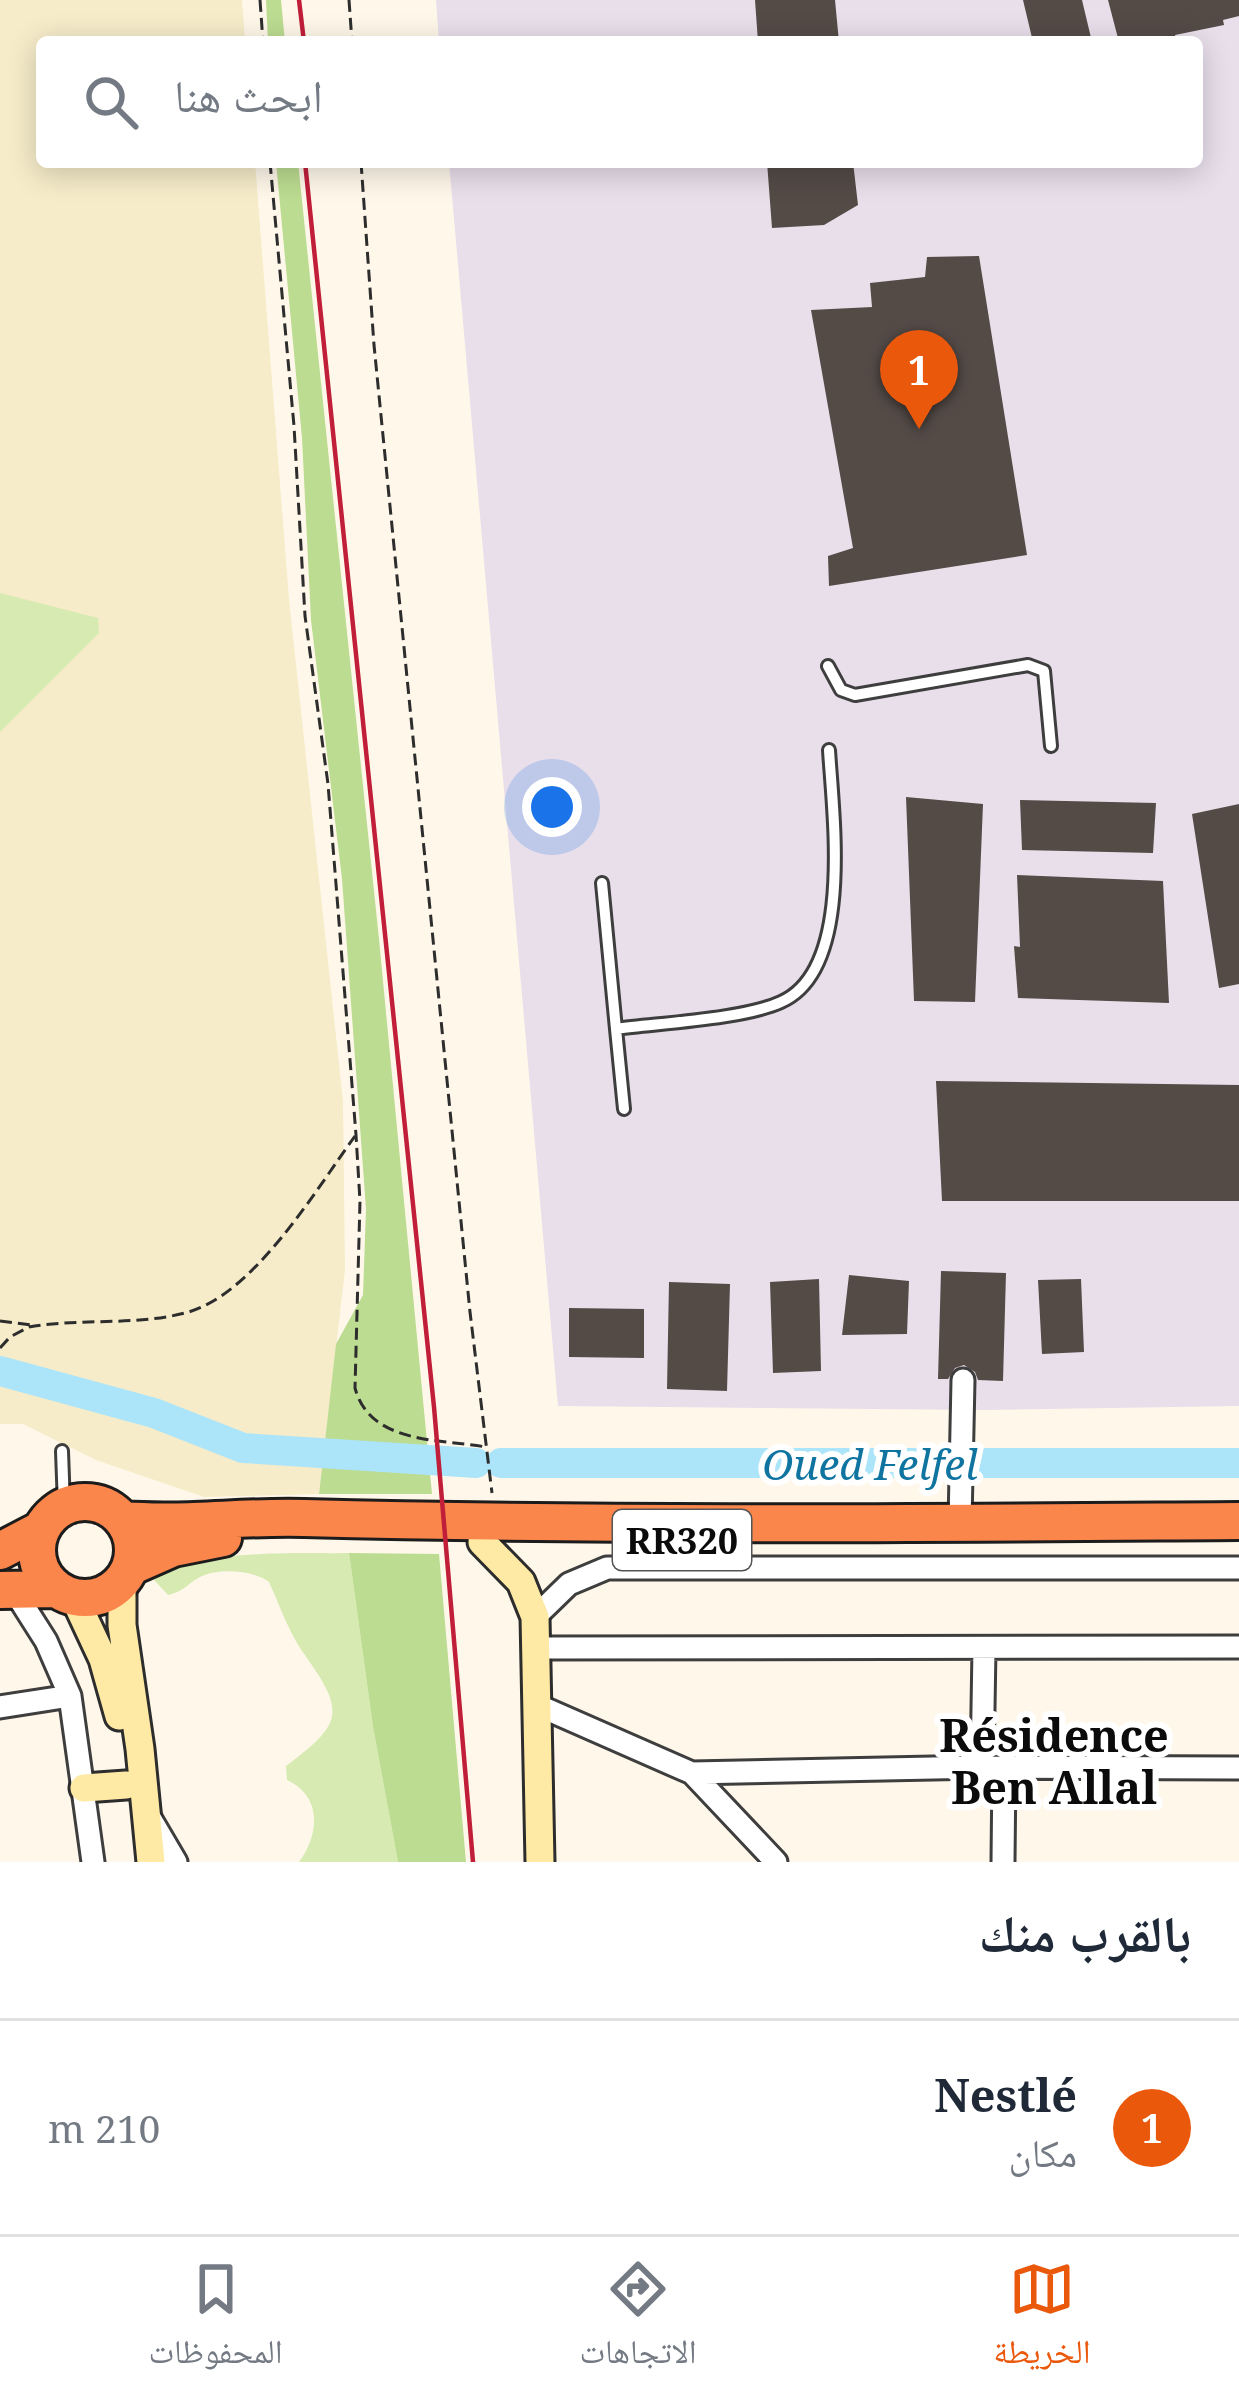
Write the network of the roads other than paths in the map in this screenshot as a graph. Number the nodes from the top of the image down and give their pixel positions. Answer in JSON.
{"nodes":[{"id":1,"x":828,"y":666,"type":"dead end"},
{"id":2,"x":1051,"y":746,"type":"dead end"},
{"id":3,"x":829,"y":750,"type":"dead end"},
{"id":4,"x":602,"y":883,"type":"dead end"},
{"id":5,"x":616,"y":1029,"type":"junction"},
{"id":6,"x":624,"y":1109,"type":"dead end"},
{"id":7,"x":963,"y":1380,"type":"dead end"},
{"id":8,"x":62,"y":1451,"type":"dead end"},
{"id":9,"x":53,"y":1517,"type":"junction"},
{"id":10,"x":123,"y":1520,"type":"junction"},
{"id":11,"x":960,"y":1522,"type":"junction"},
{"id":12,"x":1239,"y":1522,"type":"edge"},
{"id":13,"x":1239,"y":1532,"type":"edge"},
{"id":14,"x":489,"y":1533,"type":"junction"},
{"id":15,"x":0,"y":1551,"type":"edge"},
{"id":16,"x":1239,"y":1568,"type":"edge"},
{"id":17,"x":126,"y":1574,"type":"junction"},
{"id":18,"x":6,"y":1589,"type":"edge"},
{"id":19,"x":66,"y":1593,"type":"junction"},
{"id":20,"x":535,"y":1617,"type":"junction"},
{"id":21,"x":1239,"y":1647,"type":"edge"},
{"id":22,"x":537,"y":1648,"type":"junction"},
{"id":23,"x":983,"y":1649,"type":"junction"},
{"id":24,"x":70,"y":1696,"type":"junction"},
{"id":25,"x":537,"y":1705,"type":"junction"},
{"id":26,"x":0,"y":1707,"type":"edge"},
{"id":27,"x":993,"y":1767,"type":"junction"},
{"id":28,"x":1239,"y":1768,"type":"edge"},
{"id":29,"x":692,"y":1772,"type":"junction"},
{"id":30,"x":126,"y":1785,"type":"junction"},
{"id":31,"x":84,"y":1788,"type":"junction"},
{"id":32,"x":146,"y":1810,"type":"junction"},
{"id":33,"x":93,"y":1862,"type":"edge"},
{"id":34,"x":133,"y":1862,"type":"edge"},
{"id":35,"x":151,"y":1862,"type":"edge"},
{"id":36,"x":176,"y":1862,"type":"edge"},
{"id":37,"x":540,"y":1862,"type":"edge"},
{"id":38,"x":776,"y":1862,"type":"edge"},
{"id":39,"x":1004,"y":1862,"type":"edge"}],
"edges":[{"from":1,"to":2,"type":"lane"},
{"from":3,"to":5,"type":"lane"},
{"from":4,"to":5,"type":"lane"},
{"from":5,"to":6,"type":"lane"},
{"from":7,"to":11,"type":"street"},
{"from":8,"to":9,"type":"lane"},
{"from":9,"to":10,"type":"highway","number":"RR320"},
{"from":9,"to":15,"type":"highway"},
{"from":9,"to":19,"type":"highway"},
{"from":10,"to":14,"type":"highway","number":"RR320"},
{"from":10,"to":17,"type":"highway"},
{"from":11,"to":12,"type":"highway","number":"RR320"},
{"from":11,"to":14,"type":"highway","number":"RR320"},
{"from":13,"to":14,"type":"highway","number":"RR320"},
{"from":14,"to":17,"type":"highway","number":"RR320"},
{"from":14,"to":20,"type":"main road"},
{"from":16,"to":20,"type":"street"},
{"from":17,"to":19,"type":"highway","number":"RR320"},
{"from":17,"to":32,"type":"main road"},
{"from":18,"to":19,"type":"highway","number":"RR320"},
{"from":18,"to":24,"type":"street"},
{"from":19,"to":30,"type":"main road"},
{"from":20,"to":22,"type":"main road"},
{"from":21,"to":23,"type":"street"},
{"from":22,"to":23,"type":"street"},
{"from":22,"to":25,"type":"main road"},
{"from":23,"to":27,"type":"street"},
{"from":24,"to":26,"type":"street"},
{"from":24,"to":31,"type":"street"},
{"from":25,"to":29,"type":"street"},
{"from":25,"to":37,"type":"main road"},
{"from":27,"to":28,"type":"street"},
{"from":27,"to":29,"type":"street"},
{"from":27,"to":39,"type":"street"},
{"from":29,"to":38,"type":"street"},
{"from":30,"to":31,"type":"main road"},
{"from":30,"to":34,"type":"main road"},
{"from":31,"to":33,"type":"street"},
{"from":32,"to":35,"type":"main road"},
{"from":32,"to":36,"type":"street"}]}
